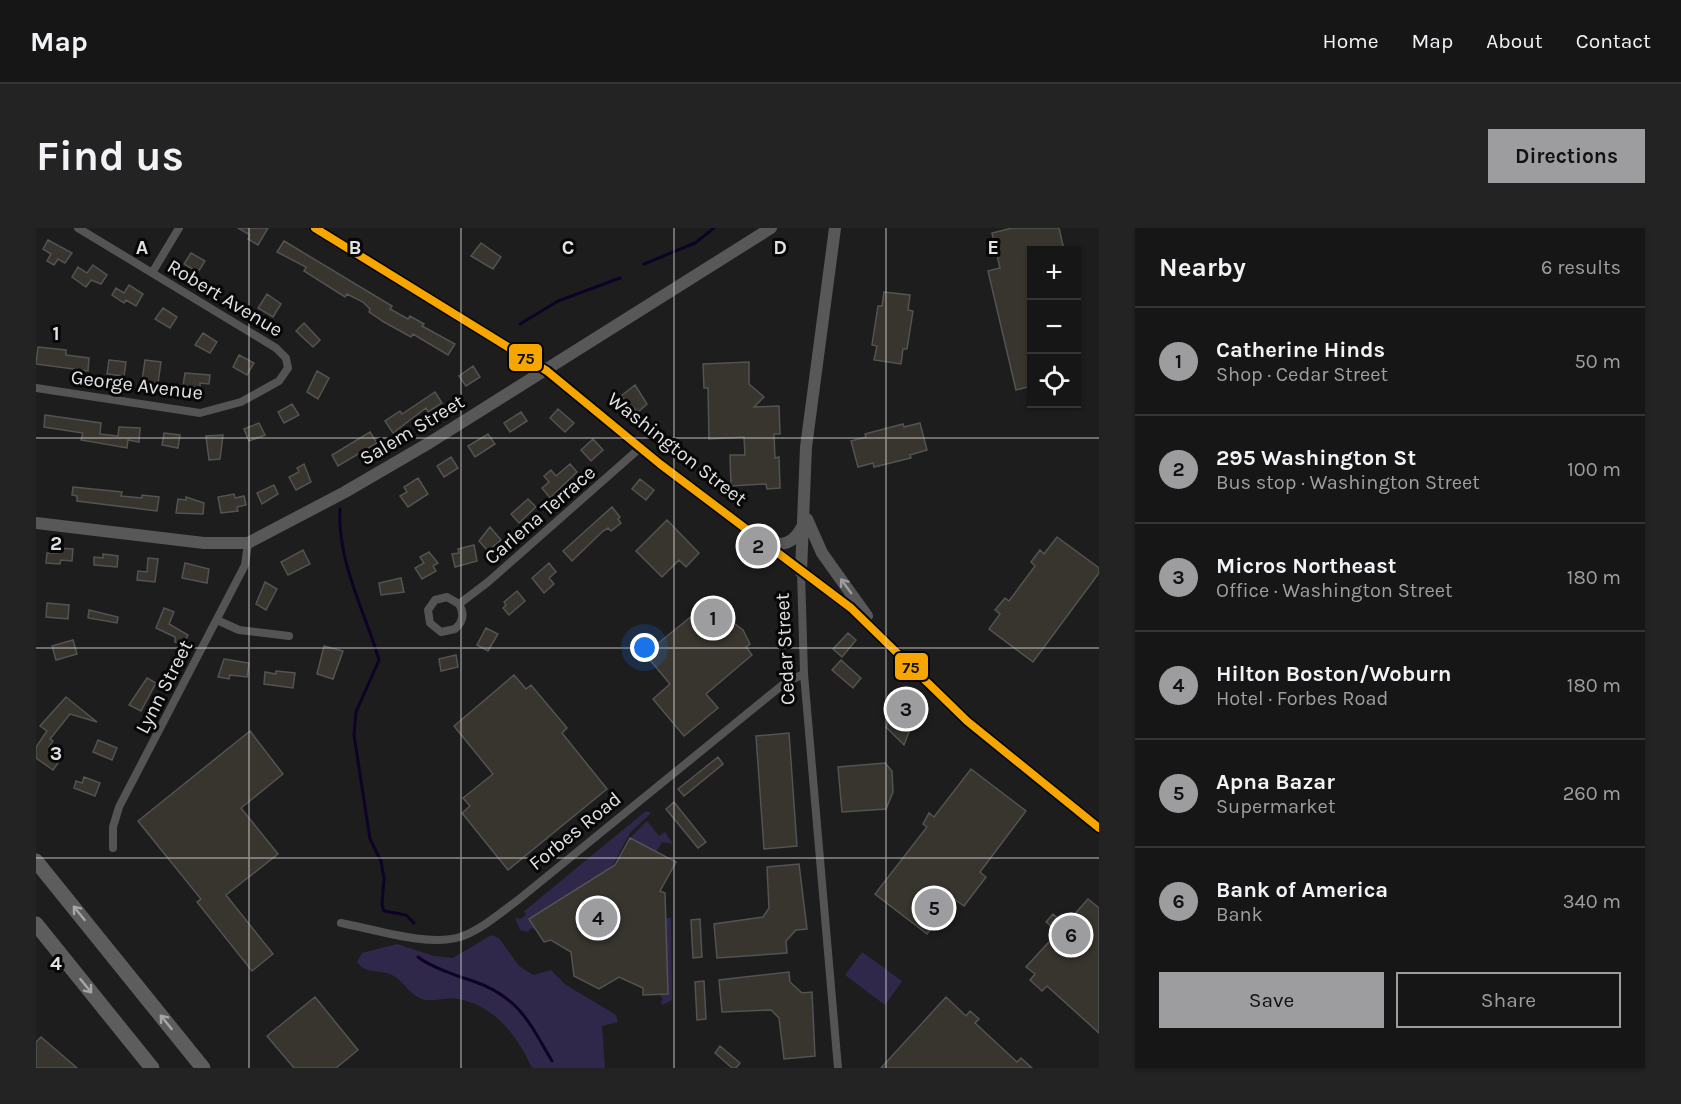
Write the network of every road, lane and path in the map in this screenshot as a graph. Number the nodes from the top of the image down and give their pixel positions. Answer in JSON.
{"nodes":[{"id":1,"x":78,"y":228,"type":"edge"},
{"id":2,"x":179,"y":228,"type":"edge"},
{"id":3,"x":315,"y":228,"type":"edge"},
{"id":4,"x":771,"y":228,"type":"edge"},
{"id":5,"x":835,"y":228,"type":"edge"},
{"id":6,"x":152,"y":273,"type":"junction"},
{"id":7,"x":288,"y":364,"type":"joint"},
{"id":8,"x":547,"y":371,"type":"junction"},
{"id":9,"x":36,"y":388,"type":"edge"},
{"id":10,"x":640,"y":448,"type":"junction"},
{"id":11,"x":804,"y":508,"type":"junction"},
{"id":12,"x":36,"y":523,"type":"edge"},
{"id":13,"x":803,"y":523,"type":"junction"},
{"id":14,"x":765,"y":542,"type":"junction"},
{"id":15,"x":248,"y":543,"type":"junction"},
{"id":16,"x":801,"y":572,"type":"junction"},
{"id":17,"x":459,"y":604,"type":"junction"},
{"id":18,"x":217,"y":620,"type":"junction"},
{"id":19,"x":880,"y":634,"type":"junction"},
{"id":20,"x":289,"y":636,"type":"dead end"},
{"id":21,"x":804,"y":674,"type":"junction"},
{"id":22,"x":1099,"y":828,"type":"edge"},
{"id":23,"x":113,"y":848,"type":"dead end"},
{"id":24,"x":36,"y":861,"type":"edge"},
{"id":25,"x":341,"y":923,"type":"dead end"},
{"id":26,"x":36,"y":924,"type":"edge"},
{"id":27,"x":152,"y":1068,"type":"edge"},
{"id":28,"x":203,"y":1068,"type":"edge"},
{"id":29,"x":838,"y":1068,"type":"edge"}],
"edges":[{"from":1,"to":6,"type":"street","name":"Robert Avenue"},
{"from":2,"to":6,"type":"street"},
{"from":3,"to":8,"type":"main road","name":"Washington Street"},
{"from":4,"to":8,"type":"main road","name":"Salem Street"},
{"from":5,"to":11,"type":"main road","name":"Cedar Street"},
{"from":6,"to":7,"type":"street","name":"Robert Avenue"},
{"from":7,"to":9,"type":"street","name":"George Avenue"},
{"from":8,"to":10,"type":"main road","name":"Washington Street"},
{"from":8,"to":15,"type":"main road","name":"Salem Street"},
{"from":10,"to":14,"type":"main road","name":"Washington Street"},
{"from":10,"to":17,"type":"street","name":"Carlena Terrace"},
{"from":11,"to":13,"type":"main road","name":"Cedar Street"},
{"from":19,"to":11,"type":"main road","one_way":true},
{"from":12,"to":15,"type":"main road","name":"Salem Street"},
{"from":13,"to":14,"type":"main road"},
{"from":13,"to":16,"type":"main road","name":"Cedar Street"},
{"from":14,"to":16,"type":"main road","name":"Washington Street"},
{"from":15,"to":18,"type":"street","name":"Lynn Street"},
{"from":16,"to":19,"type":"main road","name":"Washington Street"},
{"from":16,"to":21,"type":"street","name":"Cedar Street"},
{"from":17,"to":17,"type":"street"},
{"from":18,"to":20,"type":"street"},
{"from":18,"to":23,"type":"street","name":"Lynn Street"},
{"from":19,"to":22,"type":"main road","name":"Washington Street"},
{"from":21,"to":25,"type":"street","name":"Forbes Road"},
{"from":21,"to":29,"type":"street","name":"Cedar Street"},
{"from":28,"to":24,"type":"highway","one_way":true},
{"from":26,"to":27,"type":"highway","one_way":true}]}
